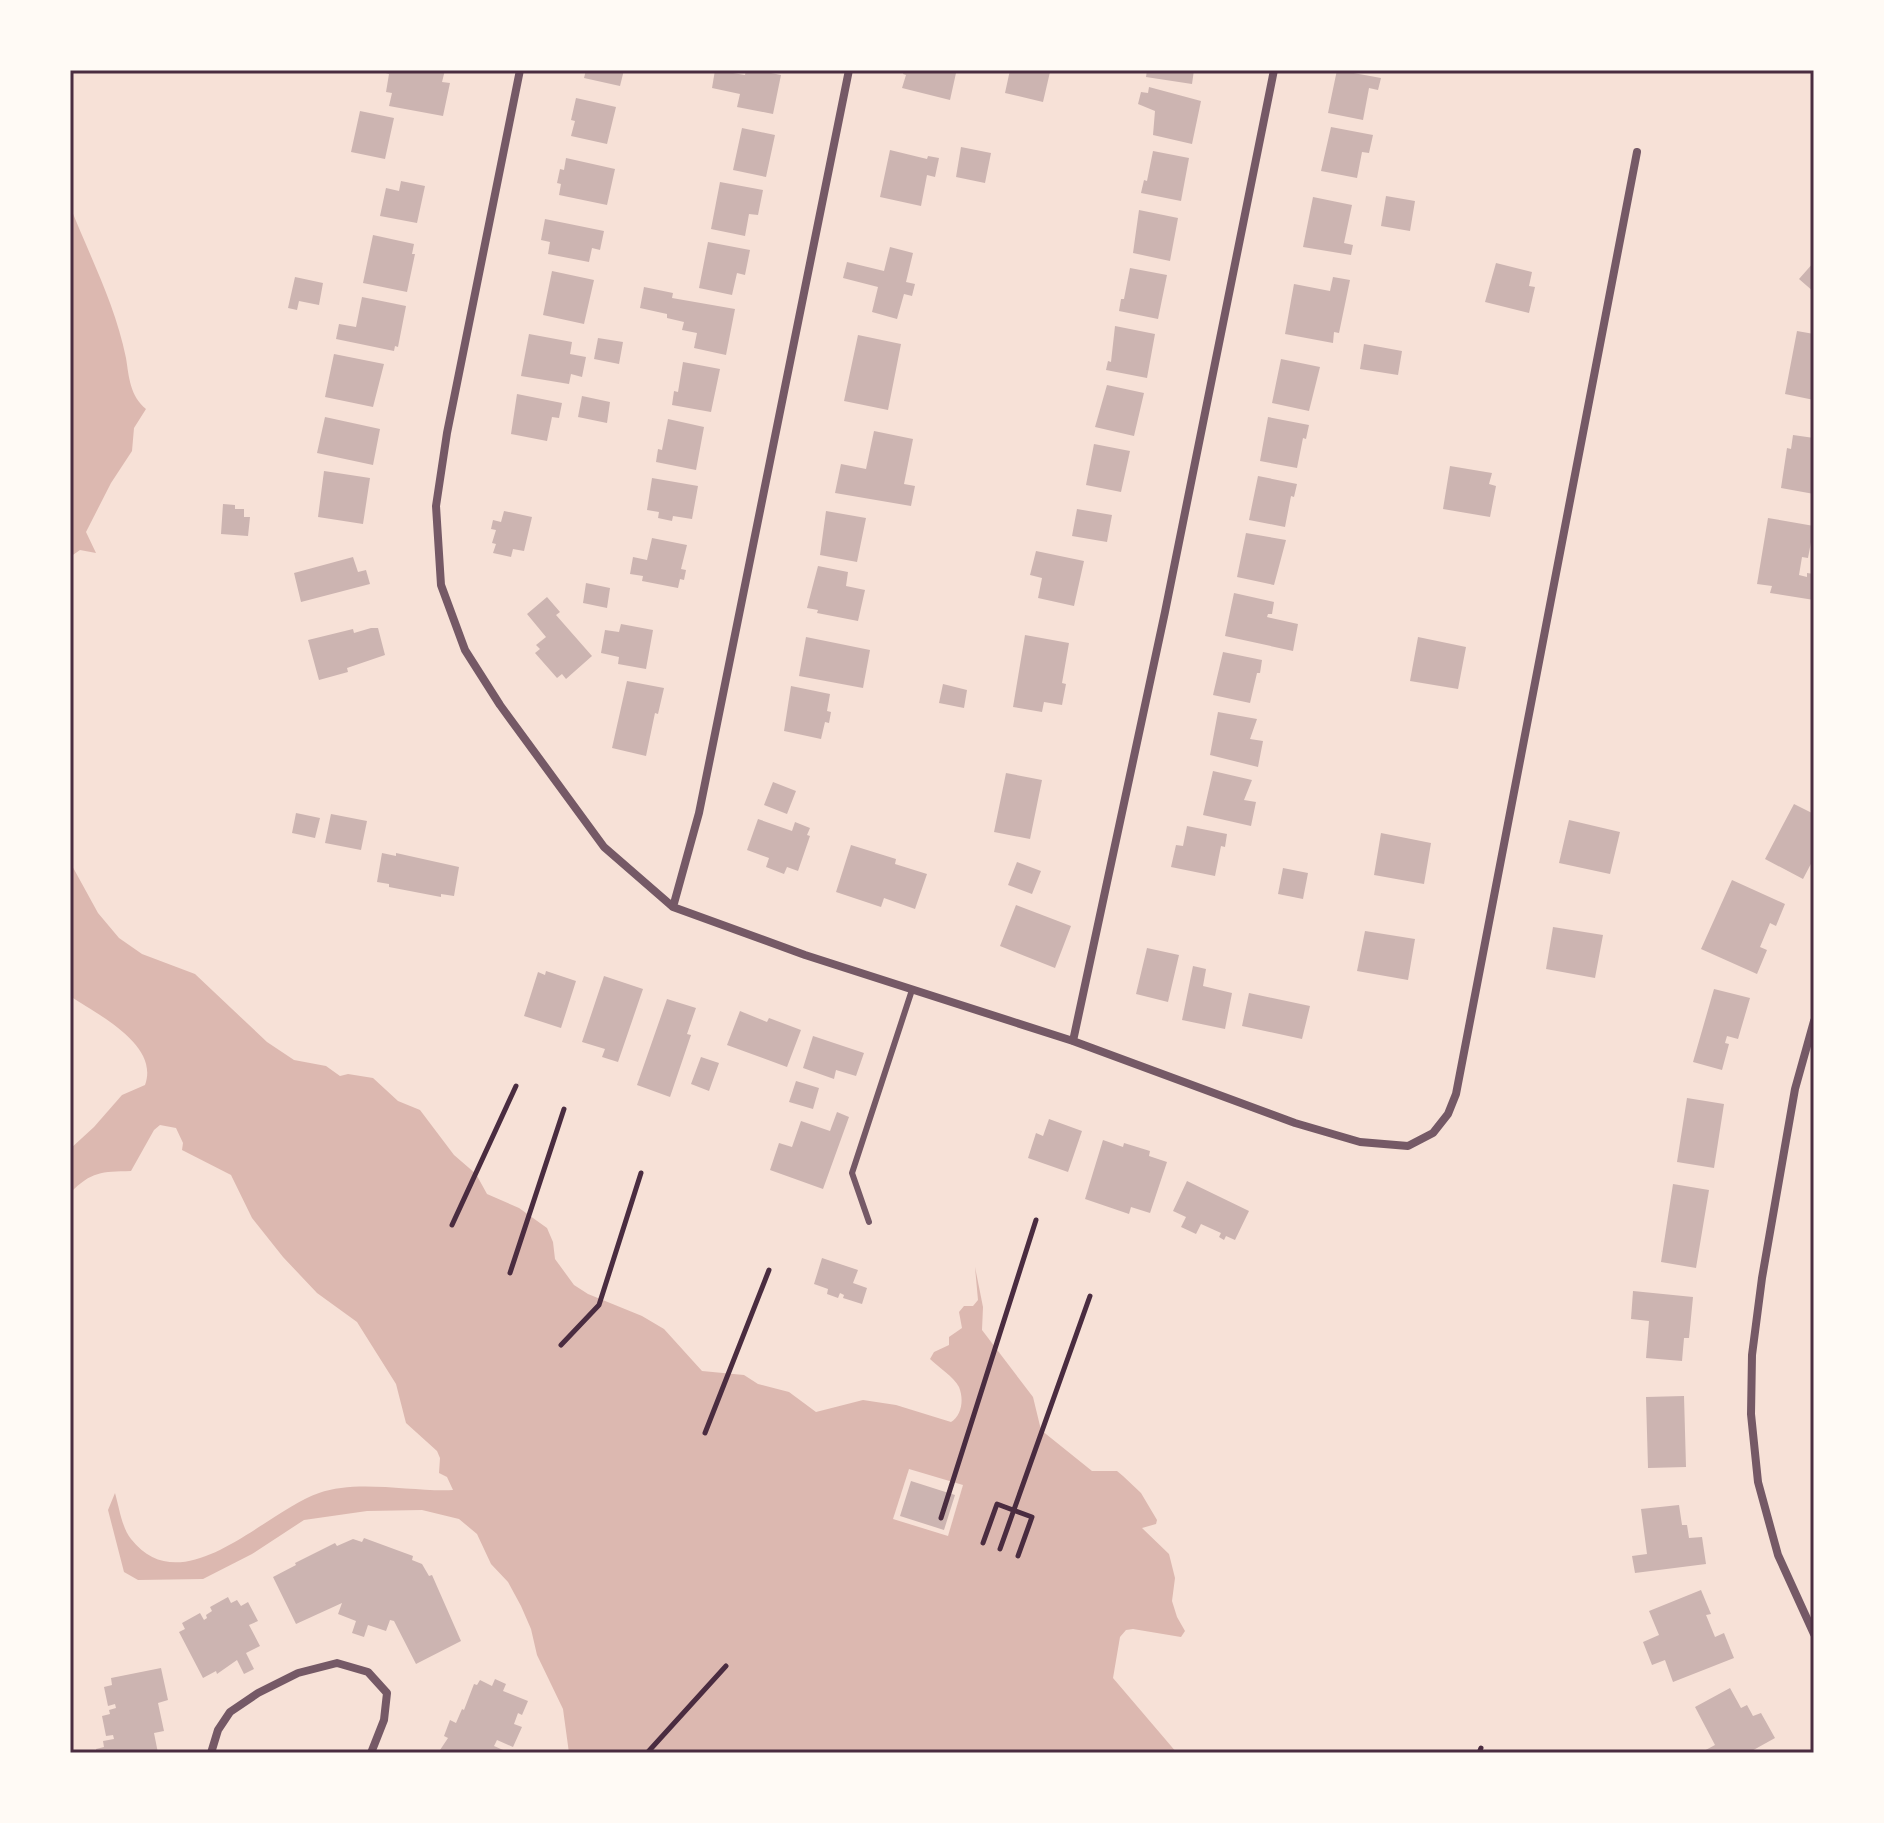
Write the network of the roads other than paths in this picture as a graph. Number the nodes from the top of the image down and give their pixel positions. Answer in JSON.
{"nodes":[{"id":1,"x":520,"y":70,"type":"edge"},
{"id":2,"x":849,"y":70,"type":"edge"},
{"id":3,"x":1274,"y":70,"type":"edge"},
{"id":4,"x":1637,"y":152,"type":"dead end"},
{"id":5,"x":673,"y":907,"type":"junction"},
{"id":6,"x":912,"y":990,"type":"junction"},
{"id":7,"x":1814,"y":1021,"type":"edge"},
{"id":8,"x":1073,"y":1041,"type":"junction"},
{"id":9,"x":869,"y":1222,"type":"dead end"},
{"id":10,"x":1814,"y":1634,"type":"edge"},
{"id":11,"x":211,"y":1753,"type":"edge"},
{"id":12,"x":371,"y":1753,"type":"edge"}],
"edges":[{"from":1,"to":5,"type":"street"},
{"from":2,"to":5,"type":"street"},
{"from":3,"to":8,"type":"street"},
{"from":4,"to":8,"type":"street"},
{"from":5,"to":6,"type":"street"},
{"from":6,"to":8,"type":"street"},
{"from":6,"to":9,"type":"lane"},
{"from":7,"to":10,"type":"street"},
{"from":11,"to":12,"type":"street"}]}
